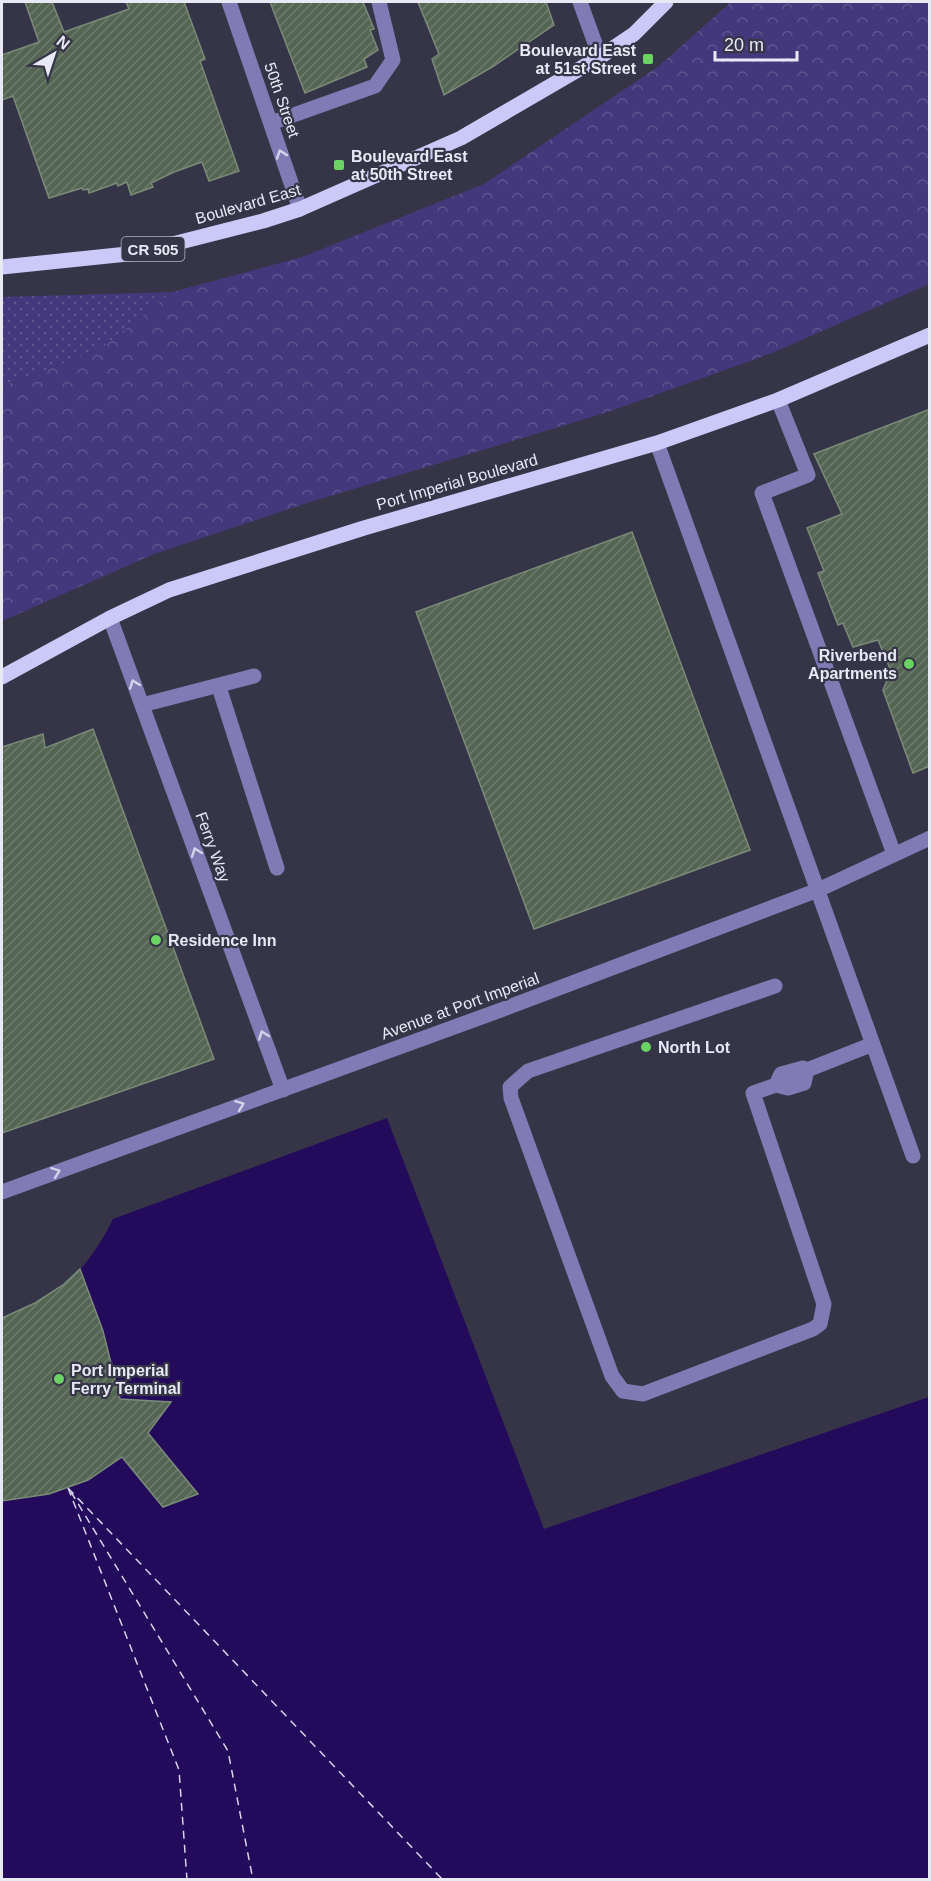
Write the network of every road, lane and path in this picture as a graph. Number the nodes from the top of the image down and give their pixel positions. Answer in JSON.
{"nodes":[{"id":1,"x":379,"y":2,"type":"edge"},
{"id":2,"x":580,"y":2,"type":"edge"},
{"id":3,"x":666,"y":2,"type":"edge"},
{"id":4,"x":234,"y":3,"type":"edge"},
{"id":5,"x":600,"y":57,"type":"junction"},
{"id":6,"x":271,"y":123,"type":"junction"},
{"id":7,"x":300,"y":209,"type":"junction"},
{"id":8,"x":2,"y":267,"type":"edge"},
{"id":9,"x":930,"y":335,"type":"edge"},
{"id":10,"x":778,"y":400,"type":"junction"},
{"id":11,"x":657,"y":443,"type":"junction"},
{"id":12,"x":110,"y":618,"type":"junction"},
{"id":13,"x":254,"y":676,"type":"dead end"},
{"id":14,"x":2,"y":677,"type":"edge"},
{"id":15,"x":219,"y":687,"type":"junction"},
{"id":16,"x":142,"y":705,"type":"junction"},
{"id":17,"x":928,"y":840,"type":"edge"},
{"id":18,"x":894,"y":854,"type":"junction"},
{"id":19,"x":278,"y":868,"type":"dead end"},
{"id":20,"x":818,"y":890,"type":"junction"},
{"id":21,"x":775,"y":986,"type":"dead end"},
{"id":22,"x":873,"y":1044,"type":"junction"},
{"id":23,"x":283,"y":1090,"type":"junction"},
{"id":24,"x":913,"y":1156,"type":"dead end"},
{"id":25,"x":2,"y":1192,"type":"edge"}],
"edges":[{"from":1,"to":6,"type":"street"},
{"from":2,"to":5,"type":"street"},
{"from":3,"to":5,"type":"main road","name":"Boulevard East","number":"CR 505"},
{"from":4,"to":6,"type":"street","name":"50th Street"},
{"from":5,"to":7,"type":"main road","name":"Boulevard East","number":"CR 505"},
{"from":7,"to":6,"type":"street","name":"50th Street","one_way":true},
{"from":7,"to":8,"type":"main road","name":"Boulevard East","number":"CR 505"},
{"from":9,"to":10,"type":"main road","name":"Port Imperial Boulevard"},
{"from":10,"to":11,"type":"main road","name":"Port Imperial Boulevard"},
{"from":10,"to":18,"type":"street"},
{"from":11,"to":12,"type":"main road","name":"Port Imperial Boulevard"},
{"from":11,"to":20,"type":"street"},
{"from":12,"to":14,"type":"main road","name":"Port Imperial Boulevard"},
{"from":16,"to":12,"type":"street","name":"Ferry Way","one_way":true},
{"from":13,"to":15,"type":"street"},
{"from":15,"to":16,"type":"street"},
{"from":15,"to":19,"type":"street"},
{"from":23,"to":16,"type":"street","name":"Ferry Way","one_way":true},
{"from":17,"to":18,"type":"street","name":"Avenue at Port Imperial"},
{"from":18,"to":20,"type":"street","name":"Avenue at Port Imperial"},
{"from":20,"to":22,"type":"street"},
{"from":20,"to":23,"type":"street","name":"Avenue at Port Imperial"},
{"from":21,"to":22,"type":"street"},
{"from":22,"to":24,"type":"street"},
{"from":25,"to":23,"type":"street","name":"Avenue at Port Imperial","one_way":true}]}
